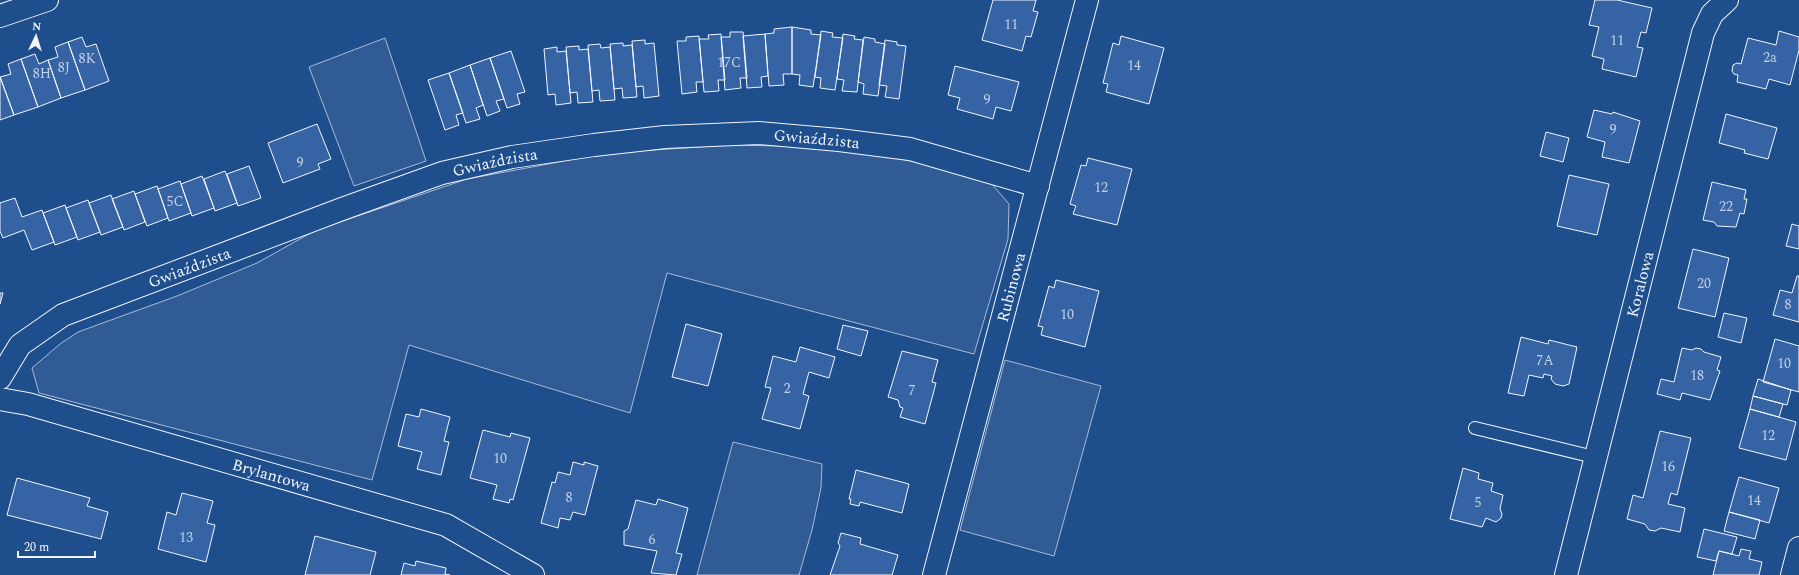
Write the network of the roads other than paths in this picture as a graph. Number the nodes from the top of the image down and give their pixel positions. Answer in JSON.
{"nodes":[{"id":1,"x":47,"y":0,"type":"edge"},
{"id":2,"x":1087,"y":0,"type":"edge"},
{"id":3,"x":1727,"y":0,"type":"edge"},
{"id":4,"x":0,"y":16,"type":"edge"},
{"id":5,"x":1038,"y":186,"type":"junction"},
{"id":6,"x":0,"y":378,"type":"edge"},
{"id":7,"x":0,"y":399,"type":"edge"},
{"id":8,"x":1475,"y":428,"type":"dead end"},
{"id":9,"x":1594,"y":457,"type":"junction"},
{"id":10,"x":1799,"y":548,"type":"edge"},
{"id":11,"x":533,"y":575,"type":"edge"},
{"id":12,"x":934,"y":575,"type":"edge"},
{"id":13,"x":1566,"y":575,"type":"edge"},
{"id":14,"x":1792,"y":575,"type":"edge"}],
"edges":[{"from":1,"to":4,"type":"street"},
{"from":2,"to":5,"type":"street","name":"Rubinowa"},
{"from":3,"to":9,"type":"street","name":"Koralowa"},
{"from":5,"to":6,"type":"street","name":"Gwiaździsta"},
{"from":5,"to":12,"type":"street","name":"Rubinowa"},
{"from":7,"to":11,"type":"street","name":"Brylantowa"},
{"from":8,"to":9,"type":"lane"},
{"from":9,"to":13,"type":"street","name":"Koralowa"},
{"from":10,"to":14,"type":"street"}]}
